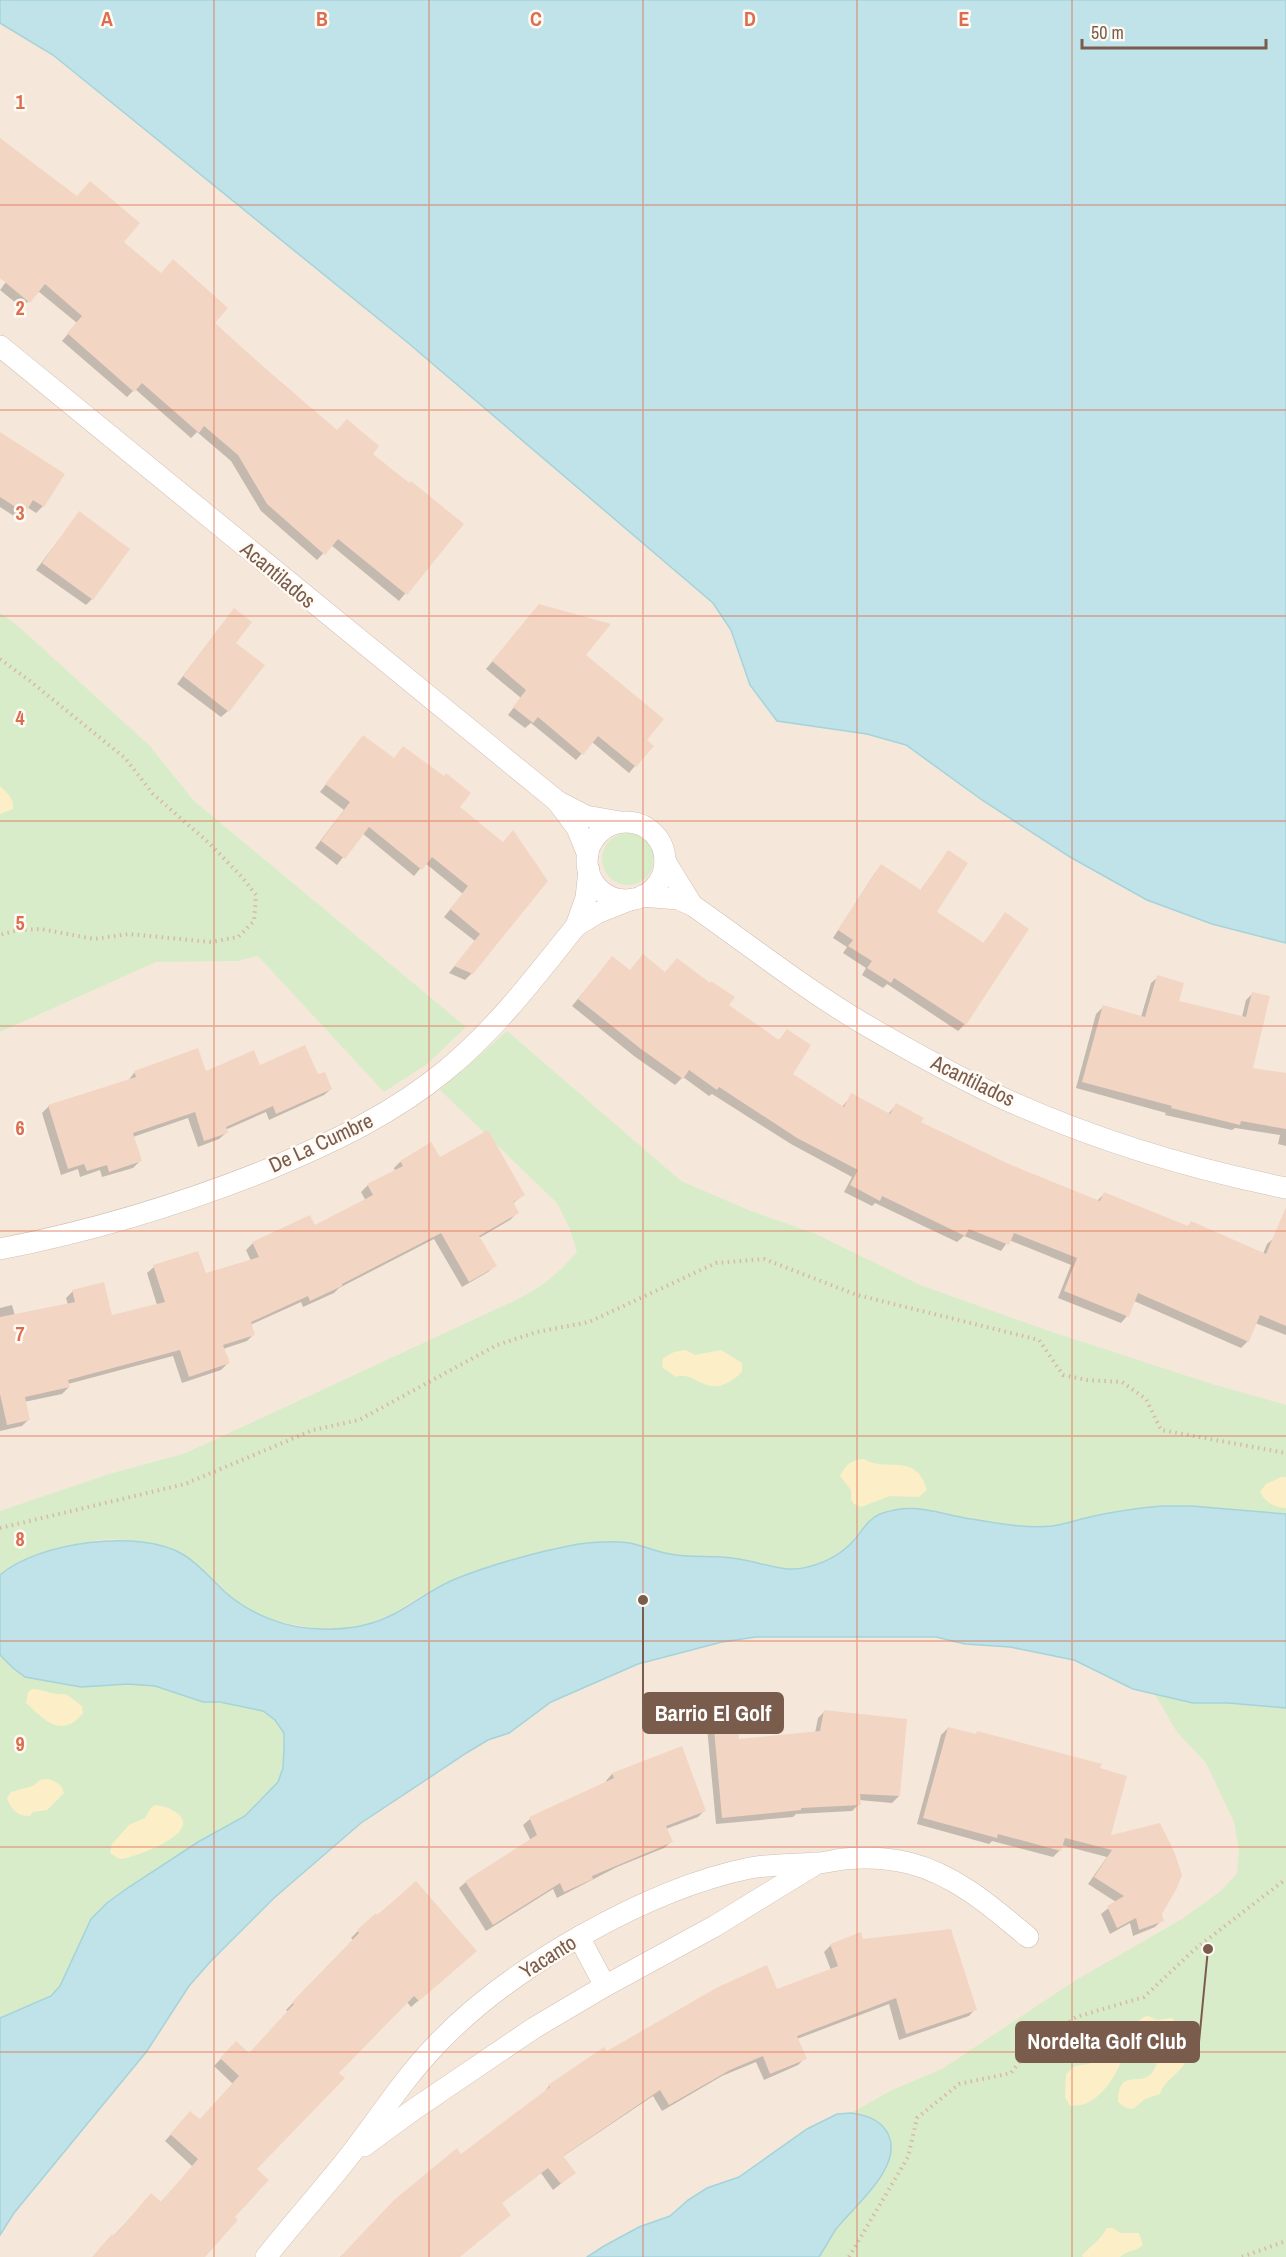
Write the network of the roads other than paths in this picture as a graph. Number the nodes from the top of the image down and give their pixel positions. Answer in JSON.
{"nodes":[{"id":1,"x":0,"y":346,"type":"edge"},
{"id":2,"x":557,"y":801,"type":"junction"},
{"id":3,"x":620,"y":822,"type":"junction"},
{"id":4,"x":665,"y":861,"type":"junction"},
{"id":5,"x":588,"y":862,"type":"junction"},
{"id":6,"x":637,"y":898,"type":"junction"},
{"id":7,"x":692,"y":905,"type":"junction"},
{"id":8,"x":576,"y":926,"type":"junction"},
{"id":9,"x":1286,"y":1188,"type":"edge"},
{"id":10,"x":0,"y":1249,"type":"edge"},
{"id":11,"x":816,"y":1863,"type":"junction"},
{"id":12,"x":579,"y":1937,"type":"junction"},
{"id":13,"x":1028,"y":1937,"type":"dead end"},
{"id":14,"x":605,"y":1986,"type":"junction"},
{"id":15,"x":346,"y":2160,"type":"junction"},
{"id":16,"x":266,"y":2257,"type":"edge"}],
"edges":[{"from":1,"to":2,"type":"street","name":"Acantilados"},
{"from":2,"to":3,"type":"street"},
{"from":2,"to":5,"type":"street"},
{"from":3,"to":4,"type":"street"},
{"from":3,"to":5,"type":"street"},
{"from":4,"to":6,"type":"street"},
{"from":4,"to":7,"type":"street"},
{"from":5,"to":6,"type":"street"},
{"from":5,"to":8,"type":"street"},
{"from":6,"to":7,"type":"street"},
{"from":6,"to":8,"type":"street"},
{"from":7,"to":9,"type":"street","name":"Acantilados"},
{"from":8,"to":10,"type":"street","name":"De La Cumbre"},
{"from":11,"to":12,"type":"street","name":"Yacanto"},
{"from":11,"to":13,"type":"street","name":"Yacanto"},
{"from":11,"to":14,"type":"street","name":"Yacanto"},
{"from":12,"to":14,"type":"street"},
{"from":12,"to":15,"type":"street","name":"Yacanto"},
{"from":14,"to":15,"type":"street","name":"Yacanto"},
{"from":15,"to":16,"type":"street","name":"Yacanto"}]}
